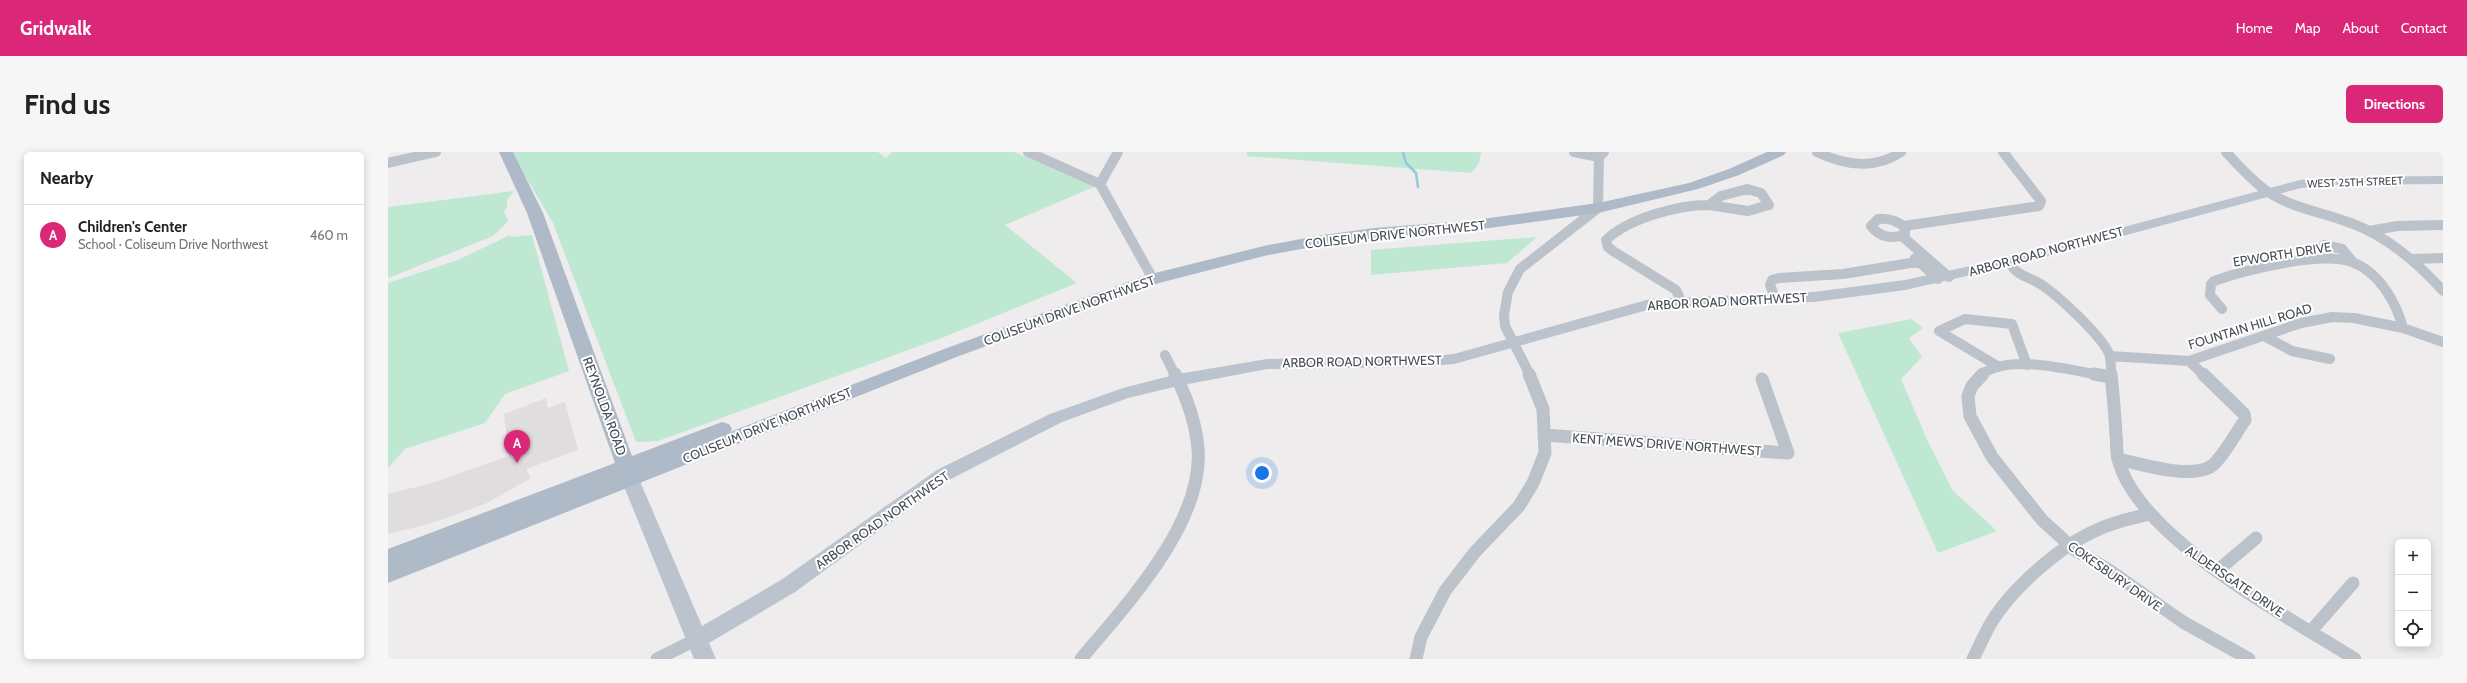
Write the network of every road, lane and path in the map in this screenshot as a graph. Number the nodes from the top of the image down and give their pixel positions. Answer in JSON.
{"nodes":[{"id":1,"x":436,"y":152,"type":"edge"},
{"id":2,"x":506,"y":152,"type":"edge"},
{"id":3,"x":1028,"y":152,"type":"edge"},
{"id":4,"x":1118,"y":152,"type":"edge"},
{"id":5,"x":1574,"y":152,"type":"edge"},
{"id":6,"x":1752,"y":152,"type":"edge"},
{"id":7,"x":1779,"y":152,"type":"edge"},
{"id":8,"x":1817,"y":152,"type":"edge"},
{"id":9,"x":1901,"y":152,"type":"edge"},
{"id":10,"x":2003,"y":152,"type":"edge"},
{"id":11,"x":2226,"y":152,"type":"edge"},
{"id":12,"x":1602,"y":155,"type":"edge"},
{"id":13,"x":389,"y":161,"type":"edge"},
{"id":14,"x":2443,"y":180,"type":"edge"},
{"id":15,"x":1100,"y":184,"type":"junction"},
{"id":16,"x":2272,"y":190,"type":"junction"},
{"id":17,"x":1598,"y":203,"type":"junction"},
{"id":18,"x":1709,"y":205,"type":"junction"},
{"id":19,"x":2443,"y":225,"type":"edge"},
{"id":20,"x":2369,"y":231,"type":"junction"},
{"id":21,"x":2443,"y":258,"type":"edge"},
{"id":22,"x":2411,"y":259,"type":"junction"},
{"id":23,"x":1923,"y":260,"type":"junction"},
{"id":24,"x":2010,"y":262,"type":"junction"},
{"id":25,"x":1150,"y":275,"type":"junction"},
{"id":26,"x":1943,"y":278,"type":"junction"},
{"id":27,"x":2443,"y":291,"type":"edge"},
{"id":28,"x":1775,"y":298,"type":"junction"},
{"id":29,"x":1681,"y":301,"type":"junction"},
{"id":30,"x":2222,"y":309,"type":"dead end"},
{"id":31,"x":2403,"y":328,"type":"junction"},
{"id":32,"x":2266,"y":336,"type":"junction"},
{"id":33,"x":2443,"y":342,"type":"edge"},
{"id":34,"x":1513,"y":344,"type":"junction"},
{"id":35,"x":1165,"y":355,"type":"dead end"},
{"id":36,"x":2110,"y":356,"type":"junction"},
{"id":37,"x":2330,"y":359,"type":"dead end"},
{"id":38,"x":2189,"y":361,"type":"junction"},
{"id":39,"x":2027,"y":365,"type":"junction"},
{"id":40,"x":1999,"y":367,"type":"junction"},
{"id":41,"x":2111,"y":377,"type":"junction"},
{"id":42,"x":1762,"y":379,"type":"dead end"},
{"id":43,"x":1178,"y":380,"type":"junction"},
{"id":44,"x":1545,"y":435,"type":"junction"},
{"id":45,"x":2118,"y":459,"type":"junction"},
{"id":46,"x":628,"y":472,"type":"junction"},
{"id":47,"x":2150,"y":514,"type":"junction"},
{"id":48,"x":2256,"y":538,"type":"dead end"},
{"id":49,"x":2070,"y":547,"type":"junction"},
{"id":50,"x":388,"y":558,"type":"edge"},
{"id":51,"x":2217,"y":572,"type":"junction"},
{"id":52,"x":388,"y":574,"type":"edge"},
{"id":53,"x":2353,"y":583,"type":"dead end"},
{"id":54,"x":2311,"y":630,"type":"junction"},
{"id":55,"x":697,"y":639,"type":"junction"},
{"id":56,"x":657,"y":659,"type":"edge"},
{"id":57,"x":705,"y":659,"type":"edge"},
{"id":58,"x":1081,"y":659,"type":"edge"},
{"id":59,"x":1416,"y":659,"type":"edge"},
{"id":60,"x":1973,"y":659,"type":"edge"},
{"id":61,"x":2250,"y":659,"type":"edge"},
{"id":62,"x":2355,"y":659,"type":"edge"}],
"edges":[{"from":1,"to":13,"type":"street"},
{"from":2,"to":46,"type":"main road","name":"REYNOLDA ROAD"},
{"from":3,"to":15,"type":"street"},
{"from":4,"to":15,"type":"street"},
{"from":5,"to":12,"type":"street"},
{"from":6,"to":17,"type":"main road","name":"COLISEUM DRIVE NORTHWEST"},
{"from":7,"to":17,"type":"main road","name":"COLISEUM DRIVE NORTHWEST"},
{"from":8,"to":9,"type":"street"},
{"from":10,"to":23,"type":"street"},
{"from":11,"to":16,"type":"street"},
{"from":12,"to":17,"type":"street"},
{"from":14,"to":16,"type":"street","name":"WEST 25TH STREET"},
{"from":15,"to":25,"type":"street"},
{"from":16,"to":20,"type":"street"},
{"from":16,"to":24,"type":"street","name":"ARBOR ROAD NORTHWEST"},
{"from":17,"to":25,"type":"main road","name":"COLISEUM DRIVE NORTHWEST"},
{"from":17,"to":34,"type":"street"},
{"from":18,"to":18,"type":"street"},
{"from":18,"to":29,"type":"street"},
{"from":19,"to":20,"type":"street"},
{"from":20,"to":22,"type":"street"},
{"from":21,"to":22,"type":"street"},
{"from":22,"to":27,"type":"street"},
{"from":23,"to":26,"type":"street"},
{"from":23,"to":28,"type":"street"},
{"from":24,"to":26,"type":"street","name":"ARBOR ROAD NORTHWEST"},
{"from":24,"to":36,"type":"street"},
{"from":25,"to":46,"type":"main road","name":"COLISEUM DRIVE NORTHWEST"},
{"from":26,"to":28,"type":"street","name":"ARBOR ROAD NORTHWEST"},
{"from":28,"to":29,"type":"street","name":"ARBOR ROAD NORTHWEST"},
{"from":29,"to":34,"type":"street","name":"ARBOR ROAD NORTHWEST"},
{"from":30,"to":31,"type":"street","name":"EPWORTH DRIVE"},
{"from":31,"to":32,"type":"street","name":"FOUNTAIN HILL ROAD"},
{"from":31,"to":33,"type":"street","name":"FOUNTAIN HILL ROAD"},
{"from":32,"to":37,"type":"street"},
{"from":32,"to":38,"type":"street","name":"FOUNTAIN HILL ROAD"},
{"from":34,"to":43,"type":"street","name":"ARBOR ROAD NORTHWEST"},
{"from":34,"to":44,"type":"street"},
{"from":35,"to":43,"type":"street"},
{"from":36,"to":38,"type":"street","name":"FOUNTAIN HILL ROAD"},
{"from":36,"to":41,"type":"street","name":"ALDERSGATE DRIVE"},
{"from":38,"to":45,"type":"street"},
{"from":39,"to":40,"type":"street","name":"COKESBURY DRIVE"},
{"from":39,"to":40,"type":"street"},
{"from":39,"to":41,"type":"street","name":"COKESBURY DRIVE"},
{"from":40,"to":49,"type":"street","name":"COKESBURY DRIVE"},
{"from":41,"to":45,"type":"street","name":"ALDERSGATE DRIVE"},
{"from":42,"to":44,"type":"street","name":"KENT MEWS DRIVE NORTHWEST"},
{"from":43,"to":55,"type":"street","name":"ARBOR ROAD NORTHWEST"},
{"from":43,"to":58,"type":"street"},
{"from":44,"to":59,"type":"street"},
{"from":45,"to":47,"type":"street","name":"ALDERSGATE DRIVE"},
{"from":46,"to":50,"type":"main road","name":"COLISEUM DRIVE NORTHWEST"},
{"from":46,"to":52,"type":"main road","name":"COLISEUM DRIVE NORTHWEST"},
{"from":46,"to":55,"type":"street","name":"REYNOLDA ROAD"},
{"from":47,"to":49,"type":"street"},
{"from":47,"to":51,"type":"street","name":"ALDERSGATE DRIVE"},
{"from":48,"to":51,"type":"street"},
{"from":49,"to":60,"type":"street"},
{"from":49,"to":61,"type":"street","name":"COKESBURY DRIVE"},
{"from":51,"to":54,"type":"street","name":"ALDERSGATE DRIVE"},
{"from":53,"to":54,"type":"street"},
{"from":54,"to":62,"type":"street","name":"ALDERSGATE DRIVE"},
{"from":55,"to":56,"type":"street","name":"ARBOR ROAD NORTHWEST"},
{"from":55,"to":57,"type":"street","name":"REYNOLDA ROAD"}]}
